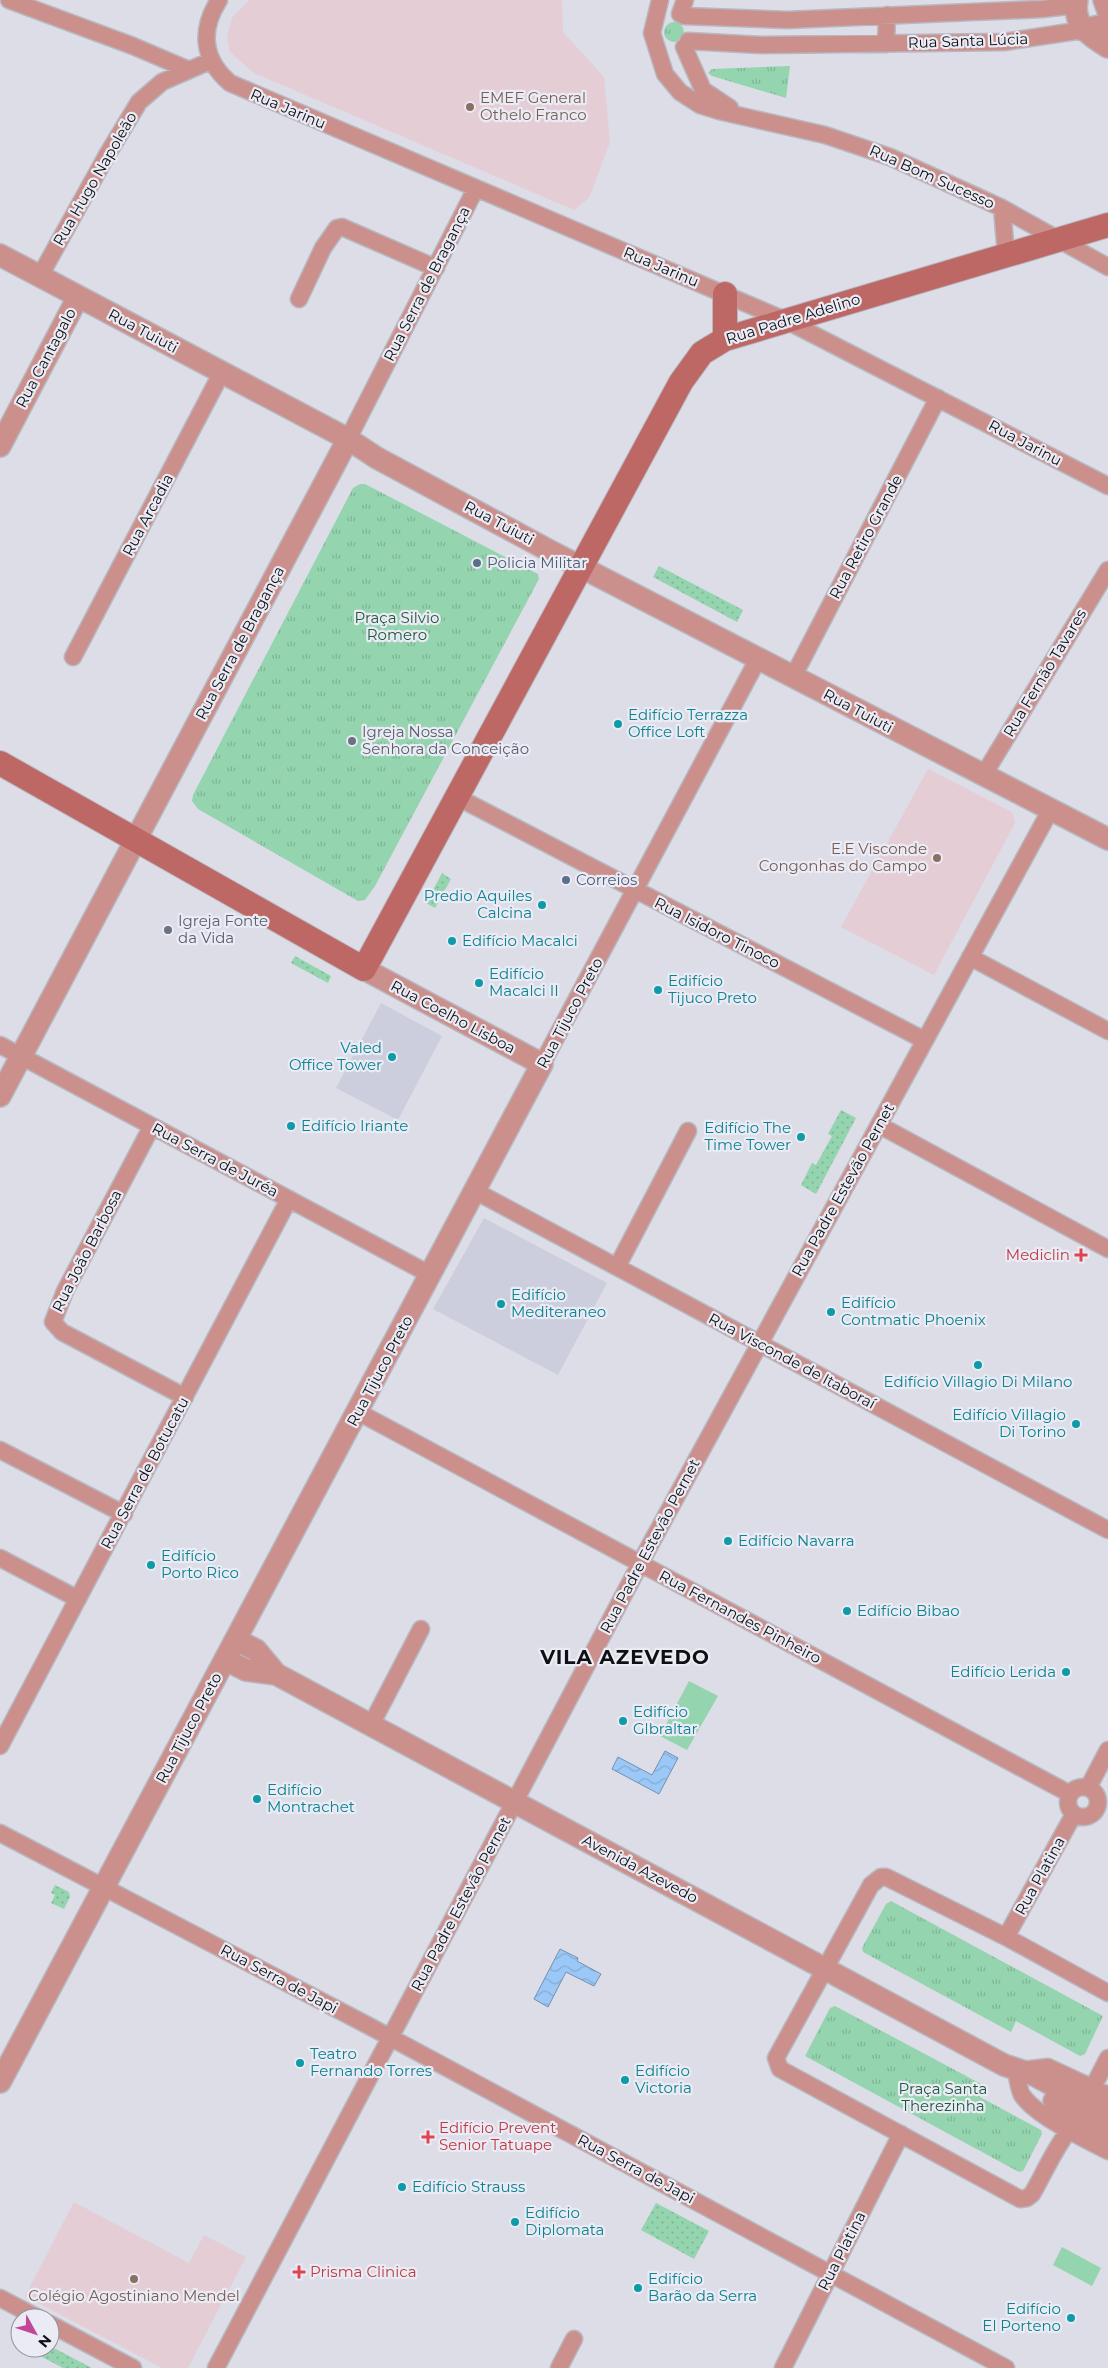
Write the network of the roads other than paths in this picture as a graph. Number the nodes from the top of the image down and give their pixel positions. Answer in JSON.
{"nodes":[{"id":1,"x":9,"y":0,"type":"edge"},
{"id":2,"x":220,"y":0,"type":"edge"},
{"id":3,"x":1104,"y":0,"type":"edge"},
{"id":4,"x":1084,"y":2,"type":"edge"},
{"id":5,"x":659,"y":8,"type":"edge"},
{"id":6,"x":683,"y":10,"type":"edge"},
{"id":7,"x":1108,"y":11,"type":"edge"},
{"id":8,"x":887,"y":15,"type":"junction"},
{"id":9,"x":1108,"y":24,"type":"edge"},
{"id":10,"x":1083,"y":30,"type":"junction"},
{"id":11,"x":654,"y":40,"type":"junction"},
{"id":12,"x":686,"y":44,"type":"junction"},
{"id":13,"x":886,"y":44,"type":"junction"},
{"id":14,"x":1108,"y":47,"type":"edge"},
{"id":15,"x":210,"y":61,"type":"junction"},
{"id":16,"x":189,"y":70,"type":"junction"},
{"id":17,"x":745,"y":117,"type":"junction"},
{"id":18,"x":476,"y":188,"type":"junction"},
{"id":19,"x":1002,"y":208,"type":"junction"},
{"id":20,"x":1108,"y":225,"type":"edge"},
{"id":21,"x":1060,"y":239,"type":"junction"},
{"id":22,"x":1006,"y":254,"type":"junction"},
{"id":23,"x":0,"y":255,"type":"edge"},
{"id":24,"x":1108,"y":266,"type":"edge"},
{"id":25,"x":436,"y":268,"type":"junction"},
{"id":26,"x":40,"y":276,"type":"junction"},
{"id":27,"x":725,"y":294,"type":"junction"},
{"id":28,"x":78,"y":297,"type":"junction"},
{"id":29,"x":299,"y":298,"type":"dead end"},
{"id":30,"x":787,"y":321,"type":"junction"},
{"id":31,"x":725,"y":339,"type":"junction"},
{"id":32,"x":222,"y":372,"type":"junction"},
{"id":33,"x":938,"y":398,"type":"junction"},
{"id":34,"x":348,"y":439,"type":"junction"},
{"id":35,"x":0,"y":446,"type":"edge"},
{"id":36,"x":1108,"y":486,"type":"edge"},
{"id":37,"x":582,"y":566,"type":"junction"},
{"id":38,"x":1108,"y":570,"type":"edge"},
{"id":39,"x":73,"y":656,"type":"dead end"},
{"id":40,"x":758,"y":659,"type":"junction"},
{"id":41,"x":793,"y":677,"type":"junction"},
{"id":42,"x":0,"y":763,"type":"edge"},
{"id":43,"x":983,"y":776,"type":"junction"},
{"id":44,"x":457,"y":797,"type":"junction"},
{"id":45,"x":1051,"y":809,"type":"junction"},
{"id":46,"x":1108,"y":839,"type":"edge"},
{"id":47,"x":136,"y":840,"type":"junction"},
{"id":48,"x":635,"y":890,"type":"junction"},
{"id":49,"x":970,"y":957,"type":"junction"},
{"id":50,"x":364,"y":969,"type":"junction"},
{"id":51,"x":1108,"y":1031,"type":"edge"},
{"id":52,"x":924,"y":1040,"type":"junction"},
{"id":53,"x":0,"y":1045,"type":"edge"},
{"id":54,"x":21,"y":1056,"type":"junction"},
{"id":55,"x":542,"y":1064,"type":"junction"},
{"id":56,"x":0,"y":1096,"type":"edge"},
{"id":57,"x":879,"y":1125,"type":"junction"},
{"id":58,"x":152,"y":1126,"type":"junction"},
{"id":59,"x":688,"y":1131,"type":"dead end"},
{"id":60,"x":475,"y":1191,"type":"junction"},
{"id":61,"x":289,"y":1199,"type":"junction"},
{"id":62,"x":1108,"y":1249,"type":"edge"},
{"id":63,"x":617,"y":1267,"type":"junction"},
{"id":64,"x":431,"y":1274,"type":"junction"},
{"id":65,"x":759,"y":1343,"type":"junction"},
{"id":66,"x":185,"y":1397,"type":"junction"},
{"id":67,"x":358,"y":1412,"type":"junction"},
{"id":68,"x":0,"y":1450,"type":"edge"},
{"id":69,"x":124,"y":1514,"type":"junction"},
{"id":70,"x":1108,"y":1530,"type":"edge"},
{"id":71,"x":0,"y":1558,"type":"edge"},
{"id":72,"x":641,"y":1563,"type":"junction"},
{"id":73,"x":78,"y":1599,"type":"junction"},
{"id":74,"x":421,"y":1629,"type":"dead end"},
{"id":75,"x":236,"y":1640,"type":"junction"},
{"id":76,"x":226,"y":1660,"type":"junction"},
{"id":77,"x":276,"y":1674,"type":"junction"},
{"id":78,"x":371,"y":1725,"type":"junction"},
{"id":79,"x":0,"y":1746,"type":"edge"},
{"id":80,"x":1108,"y":1750,"type":"edge"},
{"id":81,"x":1088,"y":1788,"type":"junction"},
{"id":82,"x":1070,"y":1794,"type":"junction"},
{"id":83,"x":515,"y":1802,"type":"junction"},
{"id":84,"x":1102,"y":1812,"type":"edge"},
{"id":85,"x":1074,"y":1814,"type":"junction"},
{"id":86,"x":0,"y":1833,"type":"edge"},
{"id":87,"x":104,"y":1887,"type":"junction"},
{"id":88,"x":1006,"y":1937,"type":"junction"},
{"id":89,"x":825,"y":1969,"type":"junction"},
{"id":90,"x":1108,"y":1993,"type":"edge"},
{"id":91,"x":390,"y":2038,"type":"junction"},
{"id":92,"x":1108,"y":2058,"type":"edge"},
{"id":93,"x":1014,"y":2070,"type":"junction"},
{"id":94,"x":0,"y":2082,"type":"edge"},
{"id":95,"x":1093,"y":2087,"type":"junction"},
{"id":96,"x":1093,"y":2114,"type":"edge"},
{"id":97,"x":1108,"y":2132,"type":"edge"},
{"id":98,"x":901,"y":2134,"type":"junction"},
{"id":99,"x":1108,"y":2151,"type":"edge"},
{"id":100,"x":831,"y":2274,"type":"junction"},
{"id":101,"x":0,"y":2298,"type":"edge"},
{"id":102,"x":19,"y":2308,"type":"edge"},
{"id":103,"x":60,"y":2329,"type":"edge"},
{"id":104,"x":574,"y":2339,"type":"dead end"},
{"id":105,"x":133,"y":2368,"type":"edge"},
{"id":106,"x":216,"y":2368,"type":"edge"},
{"id":107,"x":559,"y":2368,"type":"edge"},
{"id":108,"x":783,"y":2368,"type":"edge"},
{"id":109,"x":1006,"y":2368,"type":"edge"}],
"edges":[{"from":1,"to":16,"type":"street"},
{"from":2,"to":15,"type":"street"},
{"from":3,"to":7,"type":"street"},
{"from":4,"to":8,"type":"street","name":"Rua Santa Lúcia"},
{"from":4,"to":10,"type":"street"},
{"from":5,"to":6,"type":"street","name":"Rua Santa Lúcia"},
{"from":5,"to":11,"type":"street","name":"Rua Bom Sucesso"},
{"from":6,"to":8,"type":"street","name":"Rua Santa Lúcia"},
{"from":6,"to":12,"type":"street"},
{"from":8,"to":13,"type":"street","name":"Rua Santa Lúcia"},
{"from":9,"to":10,"type":"street","name":"Rua Santa Lúcia"},
{"from":10,"to":13,"type":"street","name":"Rua Santa Lúcia"},
{"from":10,"to":14,"type":"street"},
{"from":11,"to":12,"type":"street","name":"Rua Santa Lúcia"},
{"from":11,"to":17,"type":"street","name":"Rua Bom Sucesso"},
{"from":12,"to":13,"type":"street","name":"Rua Santa Lúcia"},
{"from":12,"to":17,"type":"street","name":"Rua Bom Sucesso"},
{"from":15,"to":16,"type":"street","name":"Rua Hugo Napoleão"},
{"from":15,"to":18,"type":"street","name":"Rua Jarinu"},
{"from":16,"to":26,"type":"street","name":"Rua Hugo Napoleão"},
{"from":17,"to":19,"type":"street","name":"Rua Bom Sucesso"},
{"from":18,"to":25,"type":"street","name":"Rua Serra de Bragança"},
{"from":18,"to":27,"type":"street","name":"Rua Jarinu"},
{"from":19,"to":21,"type":"street","name":"Rua Bom Sucesso"},
{"from":19,"to":22,"type":"street"},
{"from":20,"to":21,"type":"main road","name":"Rua Padre Adelino"},
{"from":21,"to":22,"type":"main road","name":"Rua Padre Adelino"},
{"from":21,"to":24,"type":"street","name":"Rua Bom Sucesso"},
{"from":22,"to":30,"type":"main road","name":"Rua Padre Adelino"},
{"from":23,"to":26,"type":"street","name":"Rua Tuiuti"},
{"from":25,"to":29,"type":"street"},
{"from":25,"to":34,"type":"street","name":"Rua Serra de Bragança"},
{"from":26,"to":28,"type":"street","name":"Rua Tuiuti"},
{"from":27,"to":30,"type":"street","name":"Rua Jarinu"},
{"from":27,"to":31,"type":"main road"},
{"from":28,"to":32,"type":"street","name":"Rua Tuiuti"},
{"from":28,"to":35,"type":"street","name":"Rua Cantagalo"},
{"from":30,"to":31,"type":"main road","name":"Rua Padre Adelino"},
{"from":30,"to":33,"type":"street","name":"Rua Jarinu"},
{"from":31,"to":37,"type":"main road","name":"Rua Padre Adelino"},
{"from":32,"to":34,"type":"street","name":"Rua Tuiuti"},
{"from":32,"to":39,"type":"street","name":"Rua Arcadia"},
{"from":33,"to":36,"type":"street","name":"Rua Jarinu"},
{"from":33,"to":41,"type":"street","name":"Rua Retiro Grande"},
{"from":34,"to":37,"type":"street","name":"Rua Tuiuti"},
{"from":34,"to":47,"type":"street","name":"Rua Serra de Bragança"},
{"from":37,"to":40,"type":"street","name":"Rua Tuiuti"},
{"from":37,"to":44,"type":"main road"},
{"from":38,"to":43,"type":"street","name":"Rua Fernão Tavares"},
{"from":40,"to":41,"type":"street","name":"Rua Tuiuti"},
{"from":40,"to":48,"type":"street","name":"Rua Tijuco Preto"},
{"from":41,"to":43,"type":"street","name":"Rua Tuiuti"},
{"from":42,"to":47,"type":"main road"},
{"from":43,"to":45,"type":"street","name":"Rua Tuiuti"},
{"from":44,"to":48,"type":"street","name":"Rua Isidoro Tinoco"},
{"from":44,"to":50,"type":"main road"},
{"from":45,"to":46,"type":"street","name":"Rua Tuiuti"},
{"from":45,"to":49,"type":"street","name":"Rua Padre Estevão Pernet"},
{"from":47,"to":50,"type":"main road"},
{"from":47,"to":54,"type":"street","name":"Rua Serra de Bragança"},
{"from":48,"to":52,"type":"street","name":"Rua Isidoro Tinoco"},
{"from":48,"to":55,"type":"street","name":"Rua Tijuco Preto"},
{"from":49,"to":51,"type":"street"},
{"from":49,"to":52,"type":"street","name":"Rua Padre Estevão Pernet"},
{"from":50,"to":55,"type":"street","name":"Rua Coelho Lisboa"},
{"from":52,"to":57,"type":"street","name":"Rua Padre Estevão Pernet"},
{"from":53,"to":54,"type":"street","name":"Rua Serra de Juréa"},
{"from":54,"to":56,"type":"street","name":"Rua Serra de Bragança"},
{"from":54,"to":58,"type":"street","name":"Rua Serra de Juréa"},
{"from":55,"to":60,"type":"street","name":"Rua Tijuco Preto"},
{"from":57,"to":62,"type":"street"},
{"from":57,"to":65,"type":"street","name":"Rua Padre Estevão Pernet"},
{"from":58,"to":61,"type":"street","name":"Rua Serra de Juréa"},
{"from":58,"to":66,"type":"street","name":"Rua João Barbosa"},
{"from":59,"to":63,"type":"street"},
{"from":60,"to":63,"type":"street","name":"Rua Visconde de Itaboraí"},
{"from":60,"to":64,"type":"street","name":"Rua Tijuco Preto"},
{"from":61,"to":64,"type":"street","name":"Rua Serra de Juréa"},
{"from":61,"to":66,"type":"street","name":"Rua Serra de Botucatu"},
{"from":63,"to":65,"type":"street","name":"Rua Visconde de Itaboraí"},
{"from":64,"to":67,"type":"street","name":"Rua Tijuco Preto"},
{"from":65,"to":70,"type":"street","name":"Rua Visconde de Itaboraí"},
{"from":65,"to":72,"type":"street","name":"Rua Padre Estevão Pernet"},
{"from":66,"to":69,"type":"street","name":"Rua Serra de Botucatu"},
{"from":67,"to":72,"type":"street","name":"Rua Fernandes Pinheiro"},
{"from":67,"to":75,"type":"street","name":"Rua Tijuco Preto"},
{"from":68,"to":69,"type":"street"},
{"from":69,"to":73,"type":"street","name":"Rua Serra de Botucatu"},
{"from":71,"to":73,"type":"street"},
{"from":72,"to":82,"type":"street","name":"Rua Fernandes Pinheiro"},
{"from":72,"to":83,"type":"street","name":"Rua Padre Estevão Pernet"},
{"from":73,"to":79,"type":"street","name":"Rua Serra de Botucatu"},
{"from":74,"to":78,"type":"street"},
{"from":75,"to":76,"type":"street","name":"Rua Tijuco Preto"},
{"from":75,"to":77,"type":"street","name":"Avenida Azevedo"},
{"from":76,"to":77,"type":"street","name":"Avenida Azevedo"},
{"from":76,"to":87,"type":"street","name":"Rua Tijuco Preto"},
{"from":77,"to":78,"type":"street","name":"Avenida Azevedo"},
{"from":78,"to":83,"type":"street","name":"Avenida Azevedo"},
{"from":80,"to":81,"type":"street"},
{"from":81,"to":82,"type":"street"},
{"from":81,"to":84,"type":"street"},
{"from":82,"to":85,"type":"street"},
{"from":83,"to":89,"type":"street","name":"Avenida Azevedo"},
{"from":83,"to":91,"type":"street","name":"Rua Padre Estevão Pernet"},
{"from":84,"to":85,"type":"street"},
{"from":85,"to":88,"type":"street","name":"Rua Platina"},
{"from":86,"to":87,"type":"street","name":"Rua Serra de Japi"},
{"from":87,"to":91,"type":"street","name":"Rua Serra de Japi"},
{"from":87,"to":94,"type":"street","name":"Rua Tijuco Preto"},
{"from":88,"to":89,"type":"street"},
{"from":88,"to":90,"type":"street"},
{"from":89,"to":93,"type":"street","name":"Avenida Azevedo"},
{"from":89,"to":98,"type":"street"},
{"from":91,"to":100,"type":"street","name":"Rua Serra de Japi"},
{"from":91,"to":106,"type":"street","name":"Rua Padre Estevão Pernet"},
{"from":92,"to":95,"type":"street"},
{"from":93,"to":95,"type":"street","name":"Avenida Azevedo"},
{"from":93,"to":96,"type":"street","name":"Avenida Azevedo"},
{"from":93,"to":96,"type":"street","name":"Avenida Azevedo"},
{"from":95,"to":96,"type":"street","name":"Avenida Azevedo"},
{"from":96,"to":97,"type":"street","name":"Avenida Azevedo"},
{"from":96,"to":98,"type":"street"},
{"from":96,"to":99,"type":"street","name":"Avenida Azevedo"},
{"from":98,"to":100,"type":"street","name":"Rua Platina"},
{"from":100,"to":108,"type":"street","name":"Rua Platina"},
{"from":100,"to":109,"type":"street","name":"Rua Serra de Japi"},
{"from":101,"to":102,"type":"street"},
{"from":103,"to":105,"type":"street"},
{"from":104,"to":107,"type":"street"}]}
